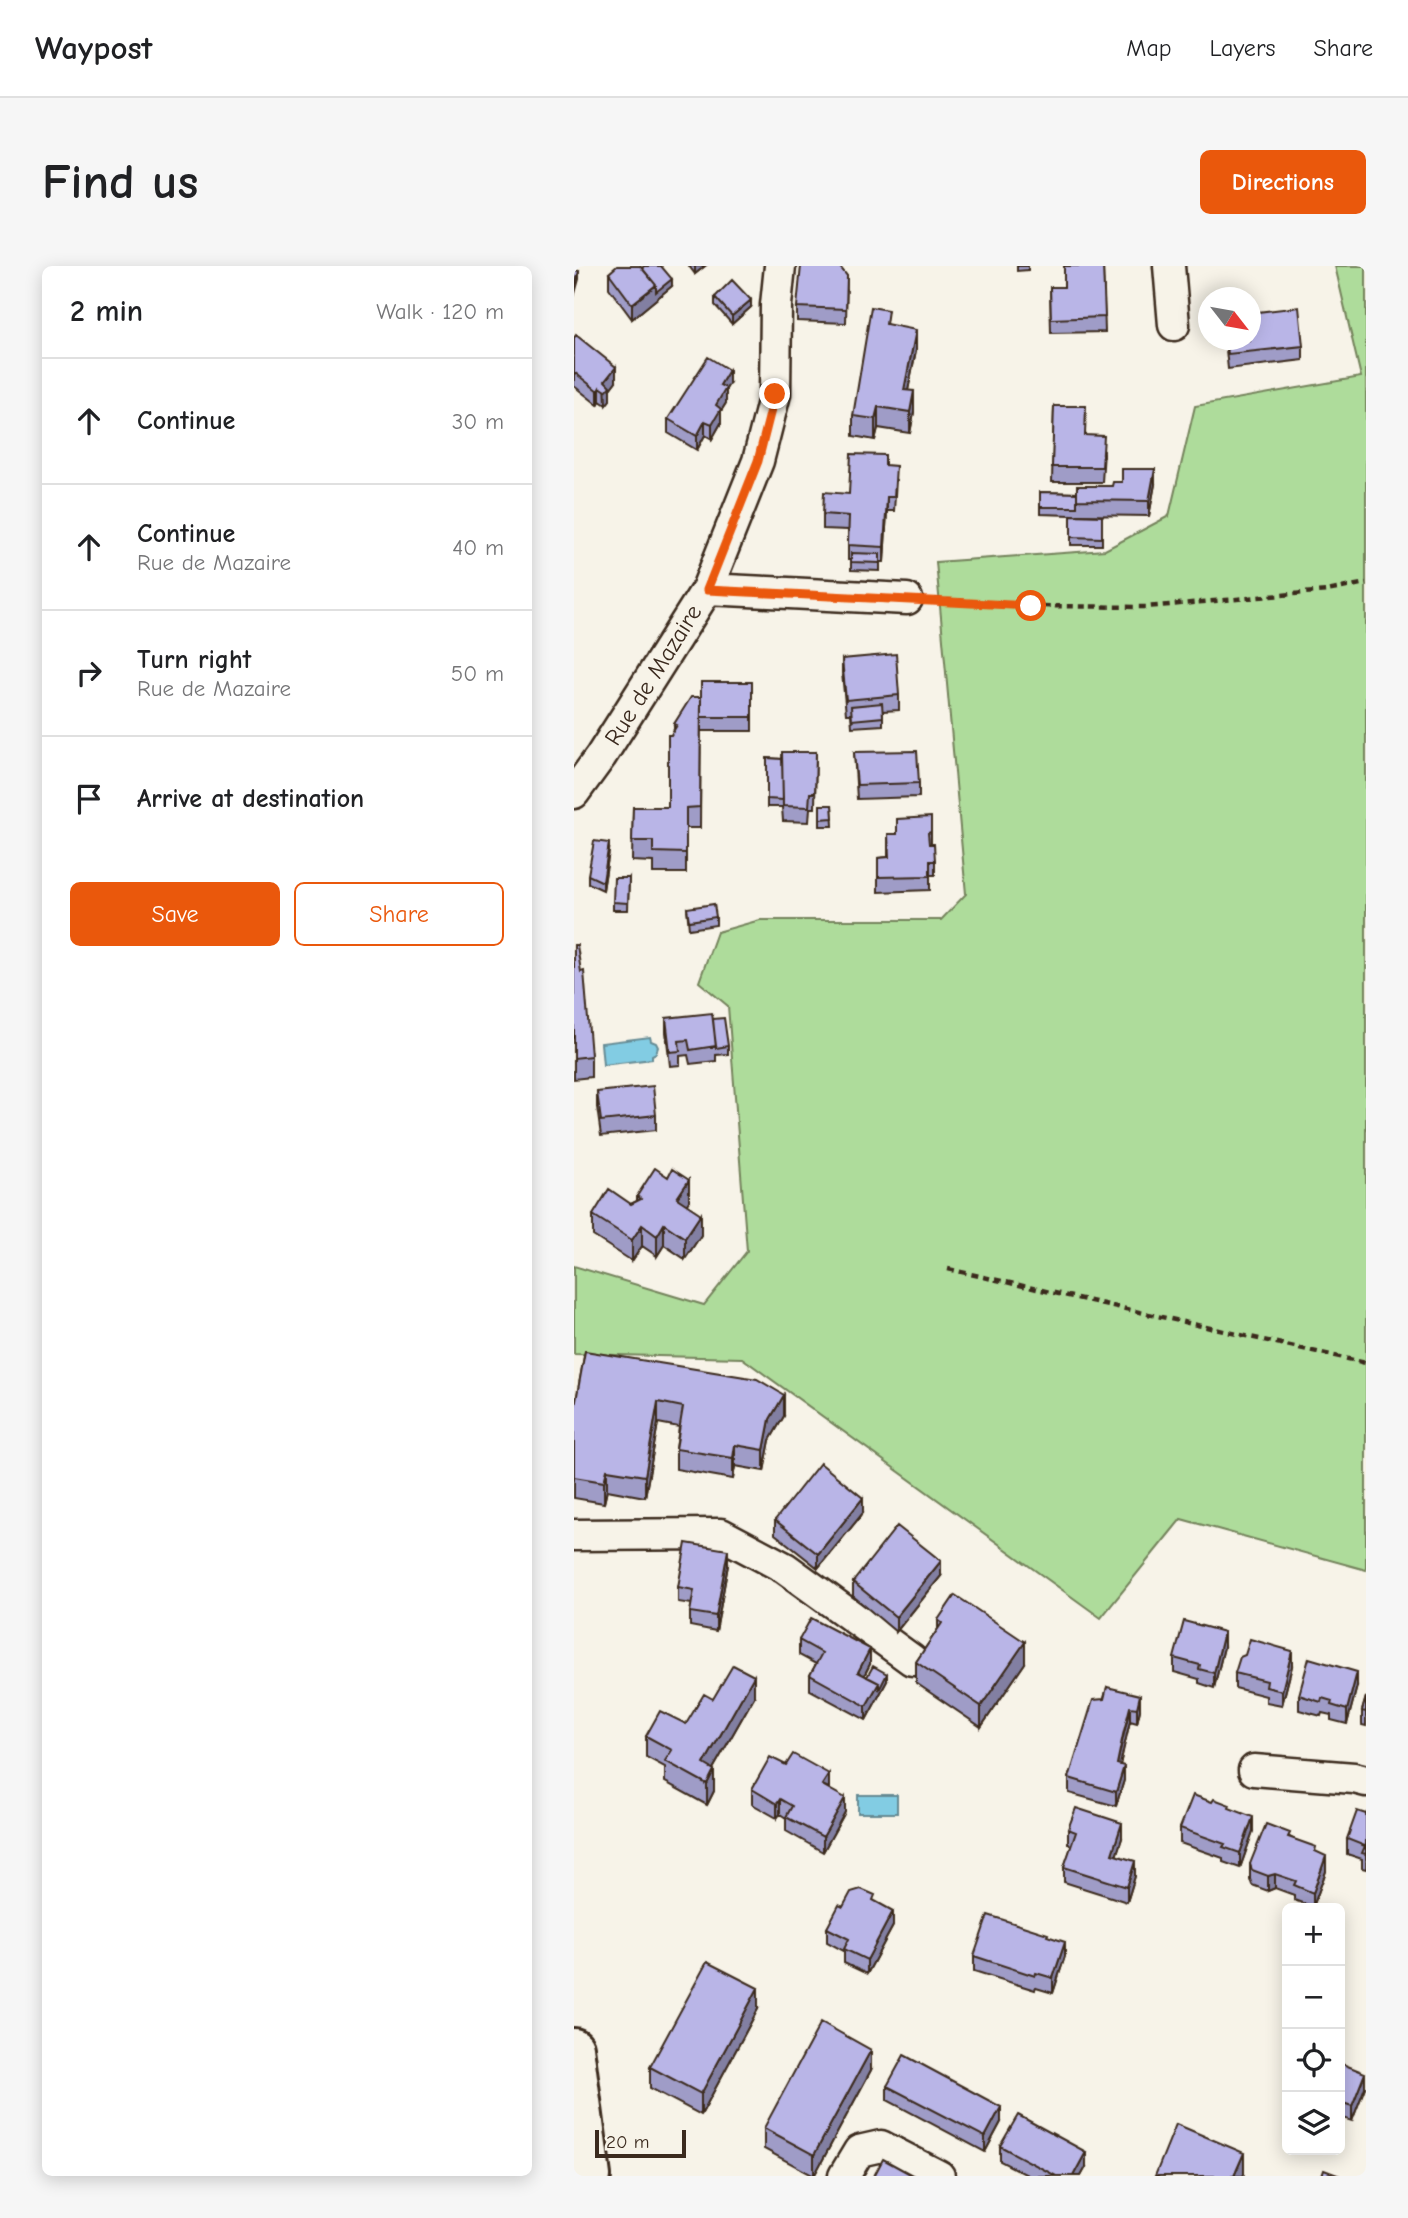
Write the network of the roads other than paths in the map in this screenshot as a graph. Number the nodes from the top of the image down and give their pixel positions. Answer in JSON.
{"nodes":[{"id":1,"x":780,"y":266,"type":"edge"},
{"id":2,"x":1169,"y":266,"type":"edge"},
{"id":3,"x":1174,"y":325,"type":"dead end"},
{"id":4,"x":707,"y":590,"type":"junction"},
{"id":5,"x":907,"y":599,"type":"road end"},
{"id":6,"x":574,"y":793,"type":"edge"},
{"id":7,"x":574,"y":1535,"type":"edge"},
{"id":8,"x":912,"y":1660,"type":"dead end"},
{"id":9,"x":1254,"y":1770,"type":"dead end"},
{"id":10,"x":1366,"y":1782,"type":"edge"},
{"id":11,"x":574,"y":2048,"type":"edge"},
{"id":12,"x":591,"y":2176,"type":"edge"},
{"id":13,"x":844,"y":2176,"type":"edge"},
{"id":14,"x":939,"y":2176,"type":"edge"}],
"edges":[{"from":1,"to":4,"type":"street","name":"Rue de Mazaire"},
{"from":2,"to":3,"type":"street"},
{"from":4,"to":5,"type":"street","name":"Rue de Mazaire"},
{"from":4,"to":6,"type":"street","name":"Rue de Mazaire"},
{"from":7,"to":8,"type":"street"},
{"from":9,"to":10,"type":"street"},
{"from":11,"to":12,"type":"street"},
{"from":13,"to":14,"type":"street"}]}
